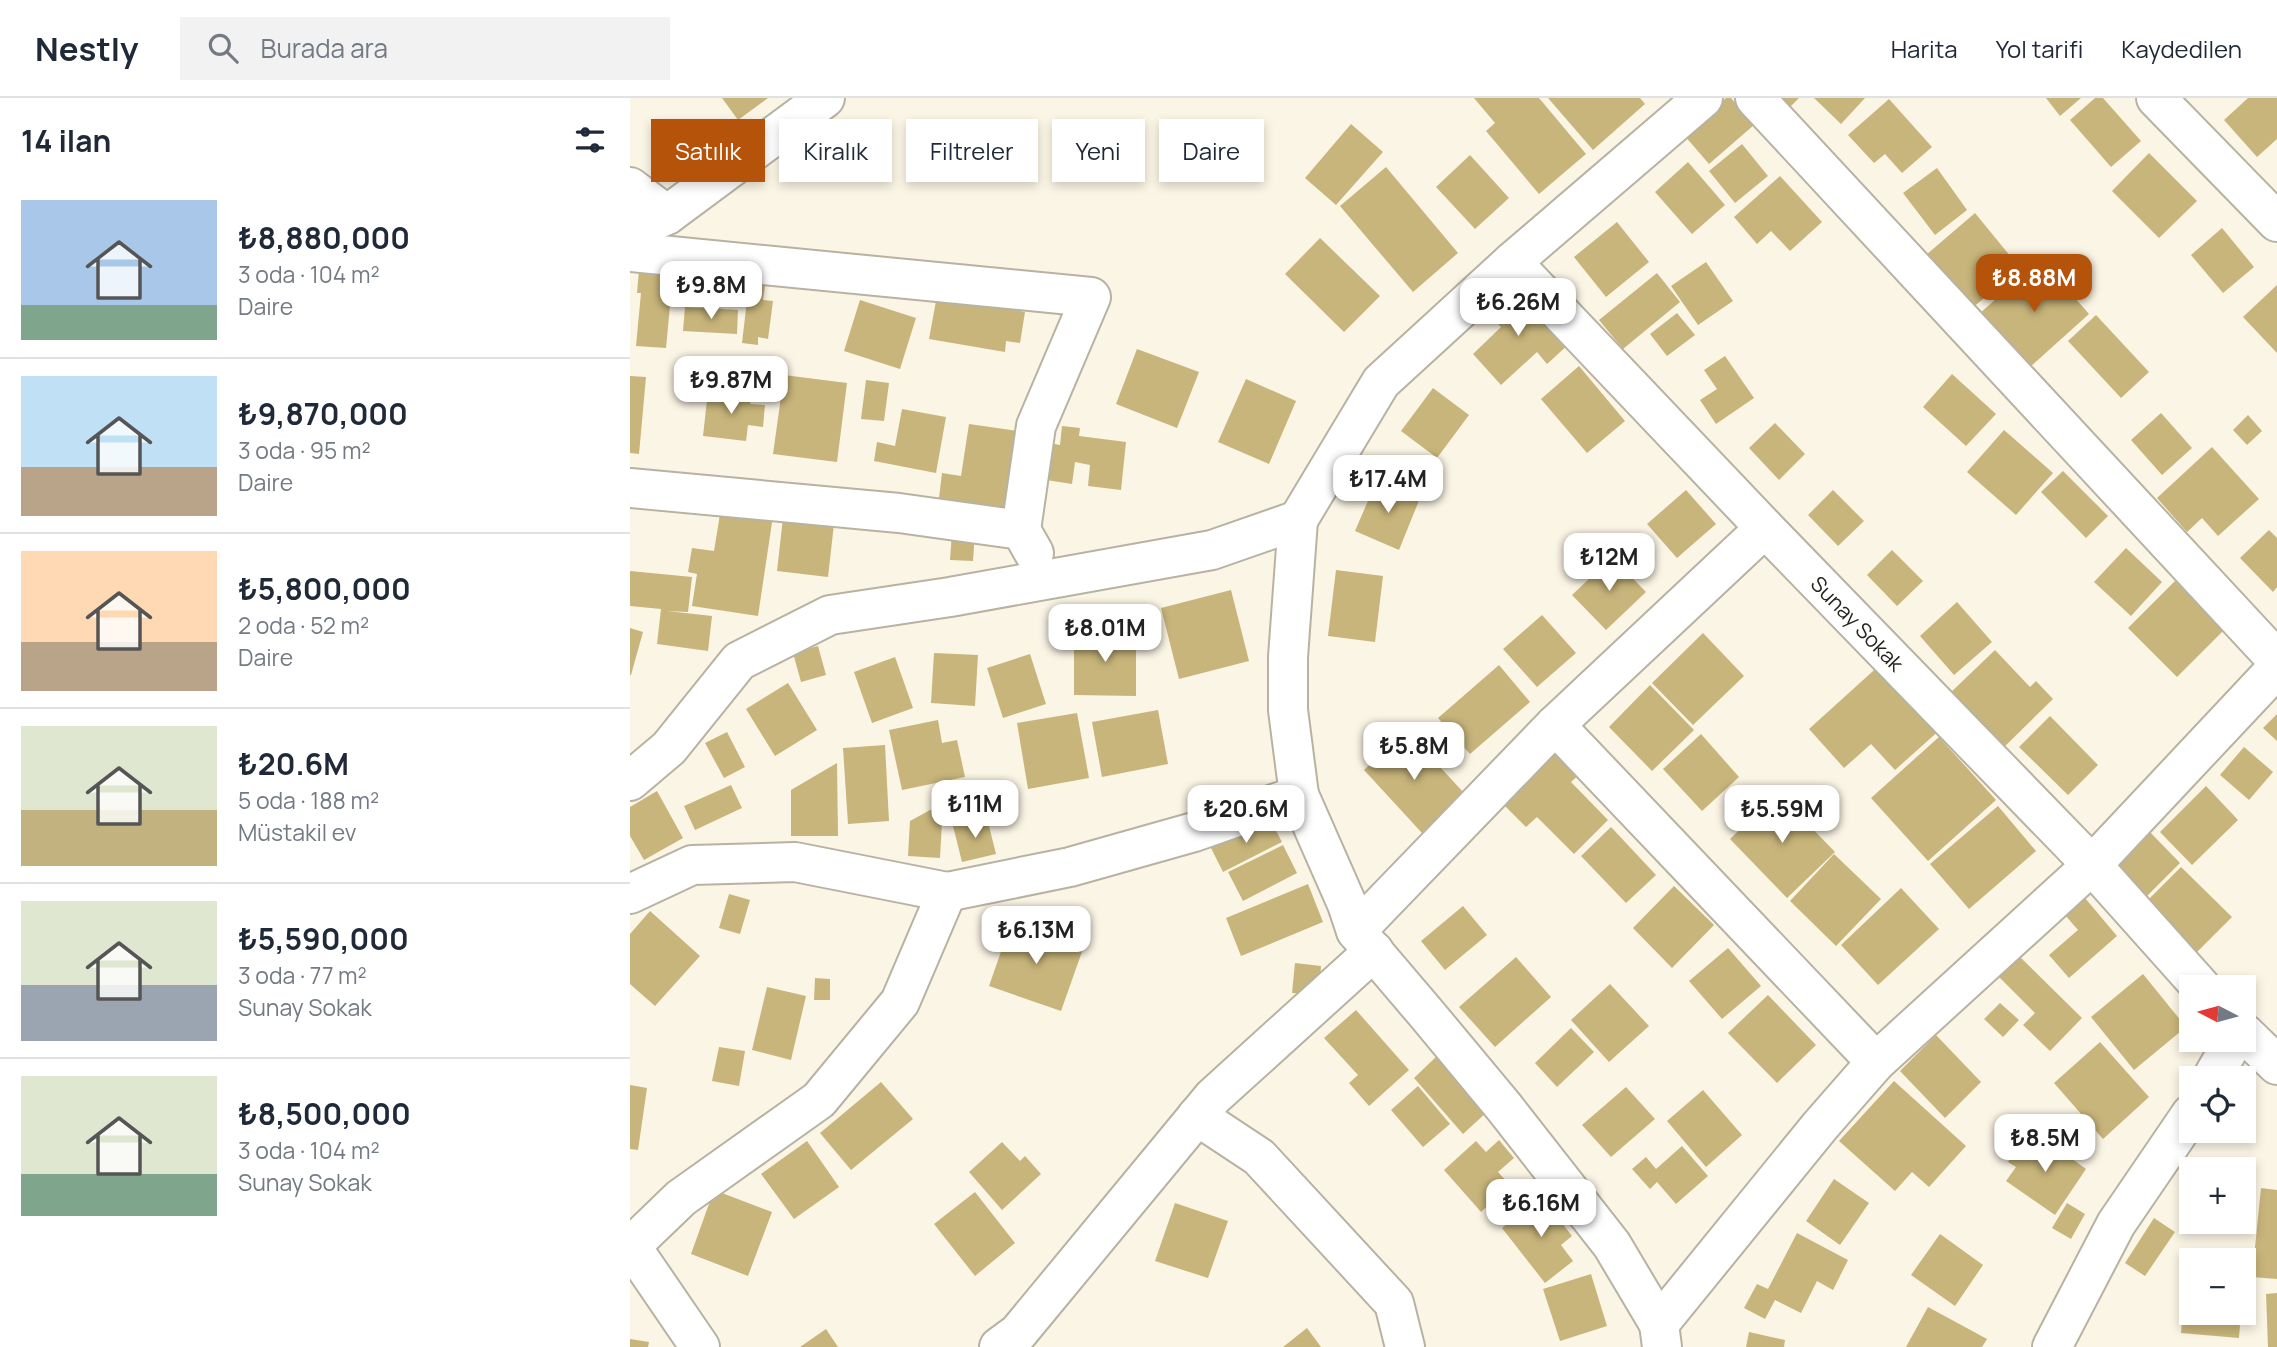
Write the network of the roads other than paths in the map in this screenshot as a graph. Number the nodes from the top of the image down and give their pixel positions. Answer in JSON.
{"nodes":[{"id":1,"x":824,"y":98,"type":"edge"},
{"id":2,"x":1703,"y":98,"type":"edge"},
{"id":3,"x":1755,"y":98,"type":"edge"},
{"id":4,"x":2156,"y":98,"type":"edge"},
{"id":5,"x":630,"y":187,"type":"edge"},
{"id":6,"x":667,"y":215,"type":"junction"},
{"id":7,"x":2277,"y":222,"type":"edge"},
{"id":8,"x":630,"y":230,"type":"edge"},
{"id":9,"x":630,"y":252,"type":"edge"},
{"id":10,"x":1513,"y":261,"type":"junction"},
{"id":11,"x":630,"y":488,"type":"edge"},
{"id":12,"x":1298,"y":520,"type":"junction"},
{"id":13,"x":1766,"y":528,"type":"junction"},
{"id":14,"x":1021,"y":530,"type":"junction"},
{"id":15,"x":1048,"y":580,"type":"junction"},
{"id":16,"x":2277,"y":660,"type":"edge"},
{"id":17,"x":2277,"y":667,"type":"edge"},
{"id":18,"x":1555,"y":725,"type":"junction"},
{"id":19,"x":630,"y":781,"type":"edge"},
{"id":20,"x":1299,"y":795,"type":"junction"},
{"id":21,"x":2092,"y":865,"type":"junction"},
{"id":22,"x":947,"y":892,"type":"junction"},
{"id":23,"x":630,"y":894,"type":"edge"},
{"id":24,"x":1365,"y":941,"type":"junction"},
{"id":25,"x":2190,"y":975,"type":"edge"},
{"id":26,"x":2256,"y":1045,"type":"edge"},
{"id":27,"x":1876,"y":1062,"type":"junction"},
{"id":28,"x":2277,"y":1065,"type":"edge"},
{"id":29,"x":1197,"y":1116,"type":"junction"},
{"id":30,"x":2179,"y":1132,"type":"edge"},
{"id":31,"x":630,"y":1247,"type":"edge"},
{"id":32,"x":1660,"y":1335,"type":"edge"},
{"id":33,"x":700,"y":1347,"type":"edge"},
{"id":34,"x":999,"y":1347,"type":"edge"},
{"id":35,"x":1405,"y":1347,"type":"edge"},
{"id":36,"x":2052,"y":1347,"type":"edge"}],
"edges":[{"from":1,"to":6,"type":"street"},
{"from":2,"to":10,"type":"street"},
{"from":3,"to":16,"type":"street"},
{"from":4,"to":7,"type":"street"},
{"from":5,"to":6,"type":"street"},
{"from":6,"to":8,"type":"street"},
{"from":9,"to":14,"type":"street"},
{"from":10,"to":12,"type":"street"},
{"from":10,"to":13,"type":"street","name":"Sunay Sokak"},
{"from":11,"to":14,"type":"street"},
{"from":12,"to":15,"type":"street"},
{"from":12,"to":20,"type":"street"},
{"from":13,"to":18,"type":"street"},
{"from":13,"to":21,"type":"street","name":"Sunay Sokak"},
{"from":14,"to":15,"type":"street"},
{"from":15,"to":19,"type":"street"},
{"from":17,"to":21,"type":"street"},
{"from":18,"to":24,"type":"street"},
{"from":18,"to":27,"type":"street"},
{"from":20,"to":22,"type":"street"},
{"from":20,"to":24,"type":"street"},
{"from":21,"to":25,"type":"street","name":"Sunay Sokak"},
{"from":21,"to":27,"type":"street"},
{"from":22,"to":23,"type":"street"},
{"from":22,"to":31,"type":"street"},
{"from":24,"to":29,"type":"street"},
{"from":24,"to":32,"type":"street"},
{"from":26,"to":28,"type":"street"},
{"from":27,"to":32,"type":"street"},
{"from":29,"to":34,"type":"street"},
{"from":29,"to":35,"type":"street"},
{"from":30,"to":36,"type":"street"},
{"from":31,"to":33,"type":"street"}]}
